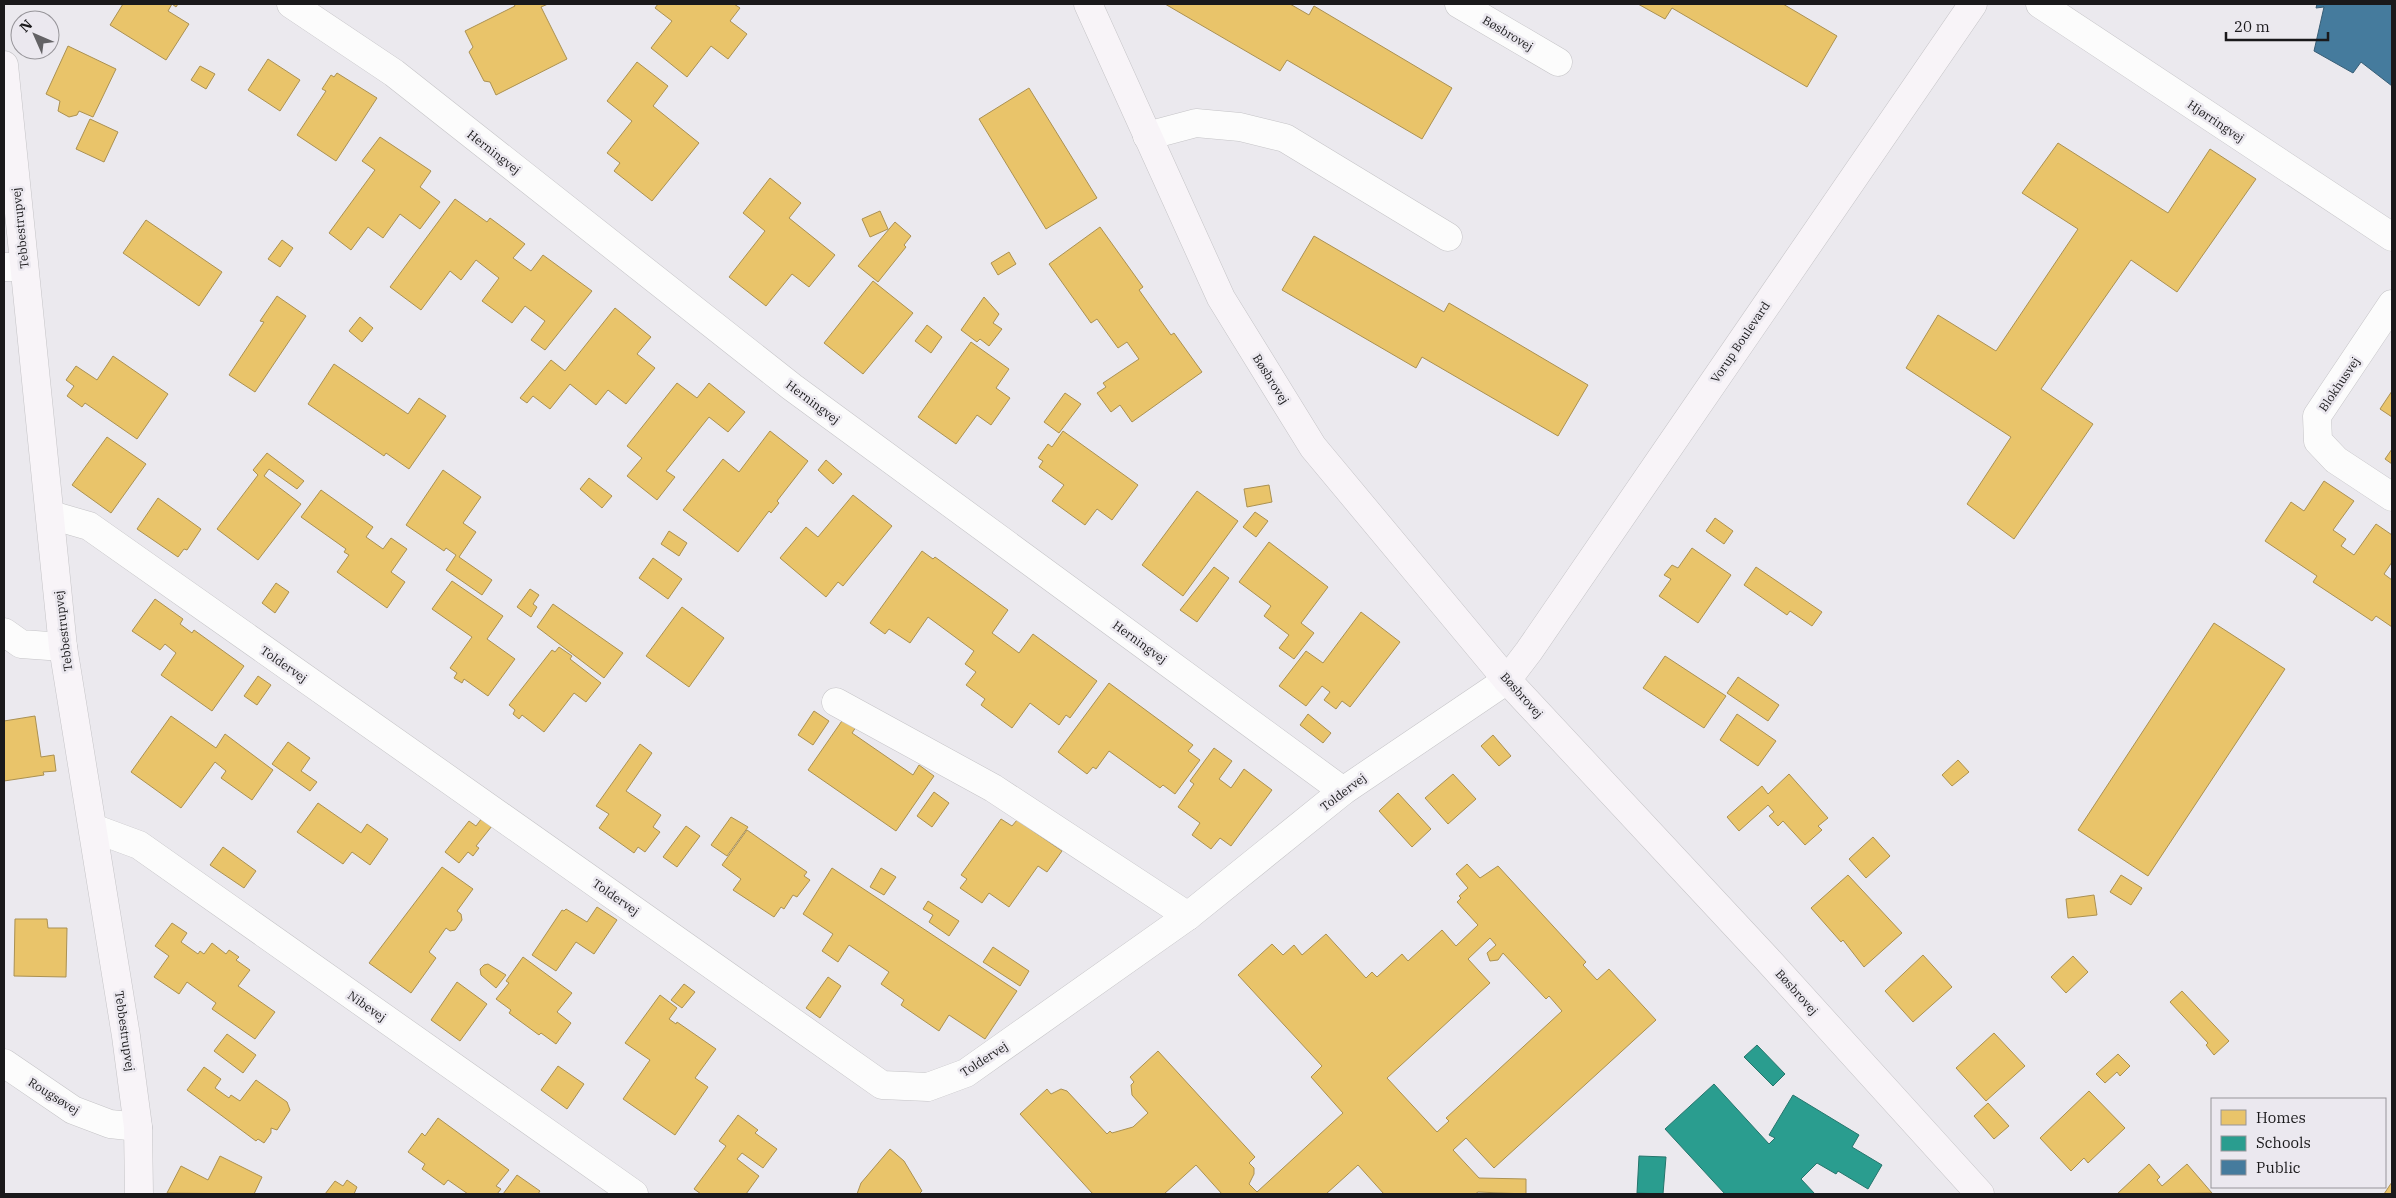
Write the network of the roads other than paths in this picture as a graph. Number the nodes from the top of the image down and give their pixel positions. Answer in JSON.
{"nodes":[{"id":1,"x":291,"y":4,"type":"edge"},
{"id":2,"x":1088,"y":4,"type":"edge"},
{"id":3,"x":1459,"y":4,"type":"edge"},
{"id":4,"x":1972,"y":4,"type":"edge"},
{"id":5,"x":2040,"y":4,"type":"edge"},
{"id":6,"x":1558,"y":62,"type":"dead end"},
{"id":7,"x":4,"y":65,"type":"edge"},
{"id":8,"x":1147,"y":136,"type":"junction"},
{"id":9,"x":1448,"y":236,"type":"dead end"},
{"id":10,"x":2392,"y":237,"type":"edge"},
{"id":11,"x":14,"y":267,"type":"edge"},
{"id":12,"x":2392,"y":304,"type":"edge"},
{"id":13,"x":2392,"y":497,"type":"edge"},
{"id":14,"x":50,"y":515,"type":"junction"},
{"id":15,"x":4,"y":632,"type":"edge"},
{"id":16,"x":63,"y":647,"type":"junction"},
{"id":17,"x":1507,"y":680,"type":"junction"},
{"id":18,"x":836,"y":702,"type":"dead end"},
{"id":19,"x":1343,"y":791,"type":"junction"},
{"id":20,"x":93,"y":828,"type":"junction"},
{"id":21,"x":1188,"y":916,"type":"junction"},
{"id":22,"x":4,"y":1063,"type":"edge"},
{"id":23,"x":138,"y":1127,"type":"junction"},
{"id":24,"x":139,"y":1194,"type":"edge"},
{"id":25,"x":634,"y":1194,"type":"edge"},
{"id":26,"x":1980,"y":1194,"type":"edge"}],
"edges":[{"from":1,"to":19,"type":"street","name":"Herningvej"},
{"from":2,"to":8,"type":"street","name":"Bøsbrovej"},
{"from":3,"to":6,"type":"street","name":"Bøsbrovej"},
{"from":4,"to":17,"type":"street","name":"Vorup Boulevard"},
{"from":5,"to":10,"type":"street","name":"Hjørringvej"},
{"from":7,"to":11,"type":"street","name":"Tebbestrupvej"},
{"from":8,"to":9,"type":"street"},
{"from":8,"to":17,"type":"street","name":"Bøsbrovej"},
{"from":11,"to":14,"type":"street","name":"Tebbestrupvej"},
{"from":12,"to":13,"type":"street","name":"Blokhusvej"},
{"from":14,"to":16,"type":"street","name":"Tebbestrupvej"},
{"from":14,"to":21,"type":"street","name":"Toldervej"},
{"from":15,"to":16,"type":"street"},
{"from":16,"to":20,"type":"street","name":"Tebbestrupvej"},
{"from":17,"to":19,"type":"street","name":"Toldervej"},
{"from":17,"to":26,"type":"street","name":"Bøsbrovej"},
{"from":18,"to":21,"type":"street"},
{"from":19,"to":21,"type":"street","name":"Toldervej"},
{"from":20,"to":23,"type":"street","name":"Tebbestrupvej"},
{"from":20,"to":25,"type":"street","name":"Nibevej"},
{"from":22,"to":23,"type":"street","name":"Rougsøvej"},
{"from":23,"to":24,"type":"street","name":"Tebbestrupvej"}]}
